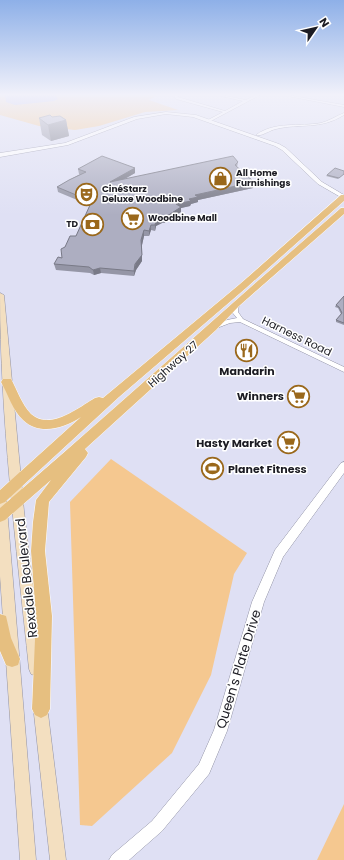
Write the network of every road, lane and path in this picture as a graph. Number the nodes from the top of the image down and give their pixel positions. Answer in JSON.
{"nodes":[{"id":1,"x":90,"y":135,"type":"edge"},
{"id":2,"x":257,"y":135,"type":"edge"},
{"id":3,"x":260,"y":136,"type":"joint"},
{"id":4,"x":0,"y":154,"type":"edge"},
{"id":5,"x":301,"y":162,"type":"junction"},
{"id":6,"x":344,"y":192,"type":"edge"},
{"id":7,"x":344,"y":197,"type":"edge"},
{"id":8,"x":344,"y":210,"type":"edge"},
{"id":9,"x":0,"y":295,"type":"edge"},
{"id":10,"x":236,"y":304,"type":"junction"},
{"id":11,"x":241,"y":320,"type":"junction"},
{"id":12,"x":212,"y":328,"type":"junction"},
{"id":13,"x":344,"y":370,"type":"edge"},
{"id":14,"x":8,"y":382,"type":"junction"},
{"id":15,"x":114,"y":394,"type":"junction"},
{"id":16,"x":108,"y":422,"type":"junction"},
{"id":17,"x":344,"y":466,"type":"edge"},
{"id":18,"x":16,"y":483,"type":"junction"},
{"id":19,"x":0,"y":497,"type":"edge"},
{"id":20,"x":17,"y":500,"type":"junction"},
{"id":21,"x":1,"y":516,"type":"edge"},
{"id":22,"x":0,"y":622,"type":"edge"},
{"id":23,"x":12,"y":659,"type":"junction"},
{"id":24,"x":41,"y":709,"type":"junction"},
{"id":25,"x":28,"y":860,"type":"edge"},
{"id":26,"x":58,"y":860,"type":"edge"},
{"id":27,"x":117,"y":860,"type":"edge"}],
"edges":[{"from":1,"to":4,"type":"street"},
{"from":2,"to":3,"type":"street"},
{"from":3,"to":5,"type":"street"},
{"from":5,"to":6,"type":"street"},
{"from":5,"to":7,"type":"street"},
{"from":7,"to":15,"type":"main road","name":"Highway 27"},
{"from":8,"to":10,"type":"main road","name":"Highway 27"},
{"from":9,"to":14,"type":"main road","name":"Rexdale Boulevard"},
{"from":10,"to":11,"type":"street"},
{"from":10,"to":12,"type":"main road","name":"Highway 27"},
{"from":11,"to":12,"type":"street"},
{"from":11,"to":13,"type":"street","name":"Harness Road"},
{"from":12,"to":16,"type":"main road","name":"Highway 27"},
{"from":14,"to":15,"type":"main road"},
{"from":14,"to":18,"type":"main road","name":"Rexdale Boulevard"},
{"from":15,"to":18,"type":"main road","name":"Highway 27"},
{"from":16,"to":20,"type":"main road","name":"Highway 27"},
{"from":16,"to":24,"type":"main road"},
{"from":17,"to":27,"type":"street","name":"Queen's Plate Drive"},
{"from":18,"to":19,"type":"main road","name":"Highway 27"},
{"from":18,"to":20,"type":"main road","name":"Rexdale Boulevard"},
{"from":19,"to":21,"type":"main road","name":"Rexdale Boulevard"},
{"from":20,"to":21,"type":"main road","name":"Highway 27"},
{"from":20,"to":24,"type":"main road","name":"Rexdale Boulevard"},
{"from":21,"to":23,"type":"main road","name":"Rexdale Boulevard"},
{"from":22,"to":23,"type":"main road"},
{"from":23,"to":25,"type":"main road","name":"Rexdale Boulevard"},
{"from":24,"to":26,"type":"main road","name":"Rexdale Boulevard"}]}
